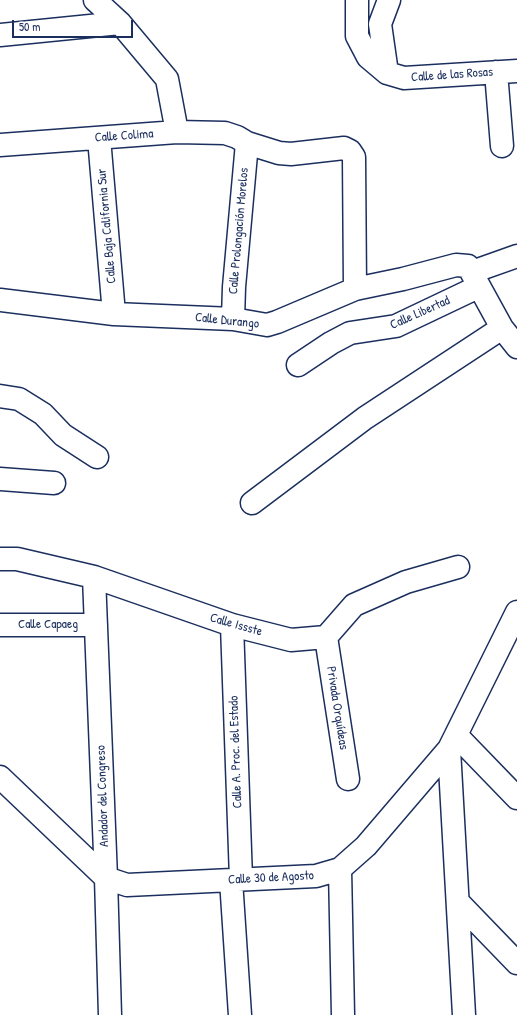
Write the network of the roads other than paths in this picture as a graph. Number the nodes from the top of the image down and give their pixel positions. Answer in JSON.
{"nodes":[{"id":1,"x":95,"y":0,"type":"edge"},
{"id":2,"x":357,"y":0,"type":"edge"},
{"id":3,"x":389,"y":0,"type":"edge"},
{"id":4,"x":120,"y":23,"type":"junction"},
{"id":5,"x":0,"y":35,"type":"edge"},
{"id":6,"x":507,"y":71,"type":"edge"},
{"id":7,"x":387,"y":73,"type":"junction"},
{"id":8,"x":177,"y":132,"type":"junction"},
{"id":9,"x":99,"y":138,"type":"junction"},
{"id":10,"x":247,"y":143,"type":"junction"},
{"id":11,"x":0,"y":145,"type":"edge"},
{"id":12,"x":502,"y":146,"type":"dead end"},
{"id":13,"x":517,"y":256,"type":"edge"},
{"id":14,"x":473,"y":275,"type":"junction"},
{"id":15,"x":355,"y":289,"type":"junction"},
{"id":16,"x":0,"y":300,"type":"edge"},
{"id":17,"x":114,"y":314,"type":"junction"},
{"id":18,"x":234,"y":319,"type":"junction"},
{"id":19,"x":502,"y":328,"type":"junction"},
{"id":20,"x":517,"y":348,"type":"edge"},
{"id":21,"x":298,"y":365,"type":"dead end"},
{"id":22,"x":0,"y":396,"type":"edge"},
{"id":23,"x":97,"y":457,"type":"dead end"},
{"id":24,"x":0,"y":479,"type":"edge"},
{"id":25,"x":54,"y":483,"type":"dead end"},
{"id":26,"x":252,"y":503,"type":"dead end"},
{"id":27,"x":0,"y":558,"type":"edge"},
{"id":28,"x":458,"y":567,"type":"dead end"},
{"id":29,"x":94,"y":577,"type":"junction"},
{"id":30,"x":0,"y":624,"type":"edge"},
{"id":31,"x":96,"y":625,"type":"junction"},
{"id":32,"x":232,"y":625,"type":"junction"},
{"id":33,"x":514,"y":628,"type":"edge"},
{"id":34,"x":326,"y":637,"type":"junction"},
{"id":35,"x":452,"y":742,"type":"junction"},
{"id":36,"x":0,"y":777,"type":"edge"},
{"id":37,"x":348,"y":779,"type":"dead end"},
{"id":38,"x":517,"y":798,"type":"edge"},
{"id":39,"x":340,"y":869,"type":"junction"},
{"id":40,"x":106,"y":878,"type":"junction"},
{"id":41,"x":236,"y":880,"type":"junction"},
{"id":42,"x":458,"y":902,"type":"junction"},
{"id":43,"x":517,"y":963,"type":"edge"},
{"id":44,"x":110,"y":1015,"type":"edge"},
{"id":45,"x":240,"y":1015,"type":"edge"},
{"id":46,"x":342,"y":1015,"type":"edge"},
{"id":47,"x":464,"y":1015,"type":"edge"}],
"edges":[{"from":1,"to":4,"type":"street"},
{"from":2,"to":7,"type":"street"},
{"from":3,"to":7,"type":"street"},
{"from":4,"to":5,"type":"street"},
{"from":4,"to":8,"type":"street"},
{"from":6,"to":7,"type":"street","name":"Calle de las Rosas"},
{"from":6,"to":12,"type":"street"},
{"from":8,"to":9,"type":"street","name":"Calle Colima"},
{"from":8,"to":10,"type":"street","name":"Calle Colima"},
{"from":9,"to":11,"type":"street","name":"Calle Colima"},
{"from":9,"to":17,"type":"street","name":"Calle Baja California Sur"},
{"from":10,"to":15,"type":"street","name":"Calle Colima"},
{"from":10,"to":18,"type":"street","name":"Calle Prolongación Morelos"},
{"from":13,"to":14,"type":"street"},
{"from":14,"to":15,"type":"street","name":"Calle Durango"},
{"from":14,"to":19,"type":"street"},
{"from":14,"to":21,"type":"street","name":"Calle Libertad"},
{"from":15,"to":18,"type":"street","name":"Calle Durango"},
{"from":16,"to":17,"type":"street","name":"Calle Durango"},
{"from":17,"to":18,"type":"street","name":"Calle Durango"},
{"from":19,"to":20,"type":"street"},
{"from":19,"to":26,"type":"street"},
{"from":22,"to":23,"type":"street"},
{"from":24,"to":25,"type":"street"},
{"from":27,"to":29,"type":"street","name":"Calle Issste"},
{"from":28,"to":34,"type":"street"},
{"from":29,"to":31,"type":"street","name":"Andador del Congreso"},
{"from":29,"to":32,"type":"street","name":"Calle Issste"},
{"from":30,"to":31,"type":"street","name":"Calle Capaeg"},
{"from":31,"to":40,"type":"street","name":"Andador del Congreso"},
{"from":32,"to":34,"type":"street","name":"Calle Issste"},
{"from":32,"to":41,"type":"street","name":"Calle A. Proc. del Estado"},
{"from":33,"to":35,"type":"street","name":"Calle 30 de Agosto"},
{"from":34,"to":37,"type":"street","name":"Privada Orquídeas"},
{"from":35,"to":38,"type":"street"},
{"from":35,"to":39,"type":"street","name":"Calle 30 de Agosto"},
{"from":35,"to":42,"type":"street"},
{"from":36,"to":40,"type":"street","name":"Calle 30 de Agosto"},
{"from":39,"to":41,"type":"street","name":"Calle 30 de Agosto"},
{"from":39,"to":46,"type":"street"},
{"from":40,"to":41,"type":"street","name":"Calle 30 de Agosto"},
{"from":40,"to":44,"type":"street","name":"Andador del Congreso"},
{"from":41,"to":45,"type":"street","name":"Calle A. Proc. del Estado"},
{"from":42,"to":43,"type":"street"},
{"from":42,"to":47,"type":"street"}]}
